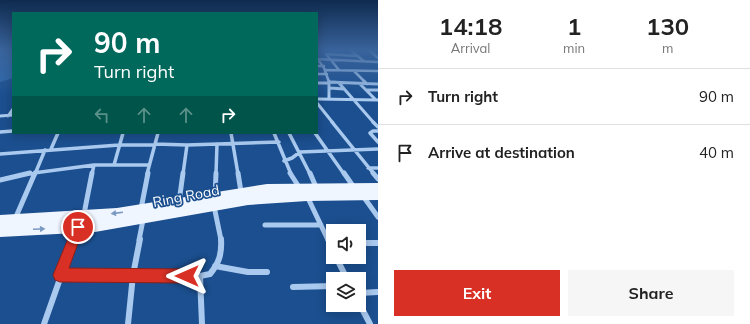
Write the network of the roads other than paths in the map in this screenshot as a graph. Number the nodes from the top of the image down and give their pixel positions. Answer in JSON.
{"nodes":[{"id":1,"x":335,"y":65,"type":"edge"},
{"id":2,"x":318,"y":66,"type":"edge"},
{"id":3,"x":324,"y":66,"type":"joint"},
{"id":4,"x":326,"y":70,"type":"junction"},
{"id":5,"x":339,"y":70,"type":"junction"},
{"id":6,"x":354,"y":71,"type":"junction"},
{"id":7,"x":378,"y":71,"type":"edge"},
{"id":8,"x":318,"y":74,"type":"edge"},
{"id":9,"x":327,"y":74,"type":"junction"},
{"id":10,"x":318,"y":83,"type":"edge"},
{"id":11,"x":329,"y":83,"type":"junction"},
{"id":12,"x":339,"y":83,"type":"junction"},
{"id":13,"x":360,"y":84,"type":"junction"},
{"id":14,"x":367,"y":84,"type":"junction"},
{"id":15,"x":378,"y":84,"type":"edge"},
{"id":16,"x":330,"y":88,"type":"junction"},
{"id":17,"x":344,"y":89,"type":"junction"},
{"id":18,"x":366,"y":90,"type":"junction"},
{"id":19,"x":378,"y":90,"type":"edge"},
{"id":20,"x":318,"y":99,"type":"edge"},
{"id":21,"x":329,"y":99,"type":"junction"},
{"id":22,"x":355,"y":100,"type":"junction"},
{"id":23,"x":377,"y":100,"type":"edge"},
{"id":24,"x":318,"y":104,"type":"edge"},
{"id":25,"x":12,"y":110,"type":"edge"},
{"id":26,"x":12,"y":115,"type":"edge"},
{"id":27,"x":0,"y":116,"type":"edge"},
{"id":28,"x":8,"y":116,"type":"junction"},
{"id":29,"x":378,"y":127,"type":"edge"},
{"id":30,"x":12,"y":130,"type":"edge"},
{"id":31,"x":378,"y":131,"type":"edge"},
{"id":32,"x":0,"y":132,"type":"edge"},
{"id":33,"x":58,"y":134,"type":"edge"},
{"id":34,"x":123,"y":134,"type":"edge"},
{"id":35,"x":158,"y":134,"type":"edge"},
{"id":36,"x":231,"y":134,"type":"edge"},
{"id":37,"x":275,"y":134,"type":"edge"},
{"id":38,"x":290,"y":134,"type":"edge"},
{"id":39,"x":316,"y":134,"type":"edge"},
{"id":40,"x":279,"y":142,"type":"junction"},
{"id":41,"x":378,"y":142,"type":"edge"},
{"id":42,"x":234,"y":143,"type":"junction"},
{"id":43,"x":187,"y":144,"type":"junction"},
{"id":44,"x":217,"y":144,"type":"junction"},
{"id":45,"x":119,"y":145,"type":"junction"},
{"id":46,"x":155,"y":145,"type":"junction"},
{"id":47,"x":50,"y":149,"type":"junction"},
{"id":48,"x":353,"y":149,"type":"junction"},
{"id":49,"x":378,"y":149,"type":"edge"},
{"id":50,"x":45,"y":150,"type":"junction"},
{"id":51,"x":327,"y":150,"type":"junction"},
{"id":52,"x":300,"y":152,"type":"junction"},
{"id":53,"x":0,"y":154,"type":"edge"},
{"id":54,"x":284,"y":161,"type":"junction"},
{"id":55,"x":94,"y":165,"type":"junction"},
{"id":56,"x":114,"y":165,"type":"junction"},
{"id":57,"x":150,"y":165,"type":"junction"},
{"id":58,"x":368,"y":168,"type":"junction"},
{"id":59,"x":378,"y":168,"type":"edge"},
{"id":60,"x":35,"y":172,"type":"junction"},
{"id":61,"x":378,"y":179,"type":"edge"},
{"id":62,"x":0,"y":180,"type":"edge"},
{"id":63,"x":316,"y":187,"type":"junction"},
{"id":64,"x":353,"y":187,"type":"junction"},
{"id":65,"x":378,"y":187,"type":"edge"},
{"id":66,"x":240,"y":192,"type":"junction"},
{"id":67,"x":303,"y":192,"type":"junction"},
{"id":68,"x":378,"y":195,"type":"edge"},
{"id":69,"x":363,"y":196,"type":"junction"},
{"id":70,"x":214,"y":201,"type":"junction"},
{"id":71,"x":179,"y":203,"type":"junction"},
{"id":72,"x":142,"y":215,"type":"junction"},
{"id":73,"x":378,"y":217,"type":"edge"},
{"id":74,"x":0,"y":221,"type":"edge"},
{"id":75,"x":14,"y":221,"type":"junction"},
{"id":76,"x":81,"y":222,"type":"junction"},
{"id":77,"x":265,"y":225,"type":"dead end"},
{"id":78,"x":321,"y":225,"type":"junction"},
{"id":79,"x":0,"y":231,"type":"edge"},
{"id":80,"x":326,"y":234,"type":"edge"},
{"id":81,"x":378,"y":242,"type":"edge"},
{"id":82,"x":366,"y":243,"type":"edge"},
{"id":83,"x":215,"y":266,"type":"junction"},
{"id":84,"x":267,"y":272,"type":"dead end"},
{"id":85,"x":60,"y":275,"type":"junction"},
{"id":86,"x":133,"y":275,"type":"junction"},
{"id":87,"x":200,"y":276,"type":"junction"},
{"id":88,"x":326,"y":286,"type":"edge"},
{"id":89,"x":293,"y":287,"type":"dead end"},
{"id":90,"x":378,"y":292,"type":"edge"},
{"id":91,"x":366,"y":293,"type":"edge"},
{"id":92,"x":364,"y":312,"type":"edge"},
{"id":93,"x":44,"y":324,"type":"edge"},
{"id":94,"x":128,"y":324,"type":"edge"},
{"id":95,"x":202,"y":324,"type":"edge"},
{"id":96,"x":370,"y":324,"type":"edge"}],
"edges":[{"from":1,"to":5,"type":"street"},
{"from":2,"to":3,"type":"street"},
{"from":3,"to":4,"type":"street"},
{"from":4,"to":5,"type":"street"},
{"from":4,"to":9,"type":"street"},
{"from":5,"to":6,"type":"street"},
{"from":6,"to":7,"type":"street"},
{"from":6,"to":14,"type":"street"},
{"from":8,"to":9,"type":"street"},
{"from":9,"to":11,"type":"street"},
{"from":10,"to":11,"type":"street"},
{"from":11,"to":12,"type":"street"},
{"from":11,"to":16,"type":"street"},
{"from":12,"to":13,"type":"street"},
{"from":12,"to":17,"type":"street"},
{"from":13,"to":14,"type":"street"},
{"from":13,"to":18,"type":"street"},
{"from":14,"to":15,"type":"street"},
{"from":16,"to":17,"type":"street"},
{"from":16,"to":21,"type":"street"},
{"from":17,"to":22,"type":"street"},
{"from":18,"to":19,"type":"street"},
{"from":18,"to":23,"type":"street"},
{"from":20,"to":21,"type":"street"},
{"from":21,"to":22,"type":"street"},
{"from":22,"to":23,"type":"street"},
{"from":22,"to":29,"type":"street"},
{"from":24,"to":48,"type":"street"},
{"from":25,"to":28,"type":"street"},
{"from":26,"to":28,"type":"street"},
{"from":27,"to":28,"type":"street"},
{"from":30,"to":32,"type":"street"},
{"from":31,"to":41,"type":"street"},
{"from":33,"to":47,"type":"street"},
{"from":34,"to":45,"type":"street"},
{"from":35,"to":46,"type":"street"},
{"from":36,"to":42,"type":"street"},
{"from":37,"to":40,"type":"street"},
{"from":38,"to":52,"type":"street"},
{"from":39,"to":51,"type":"street"},
{"from":40,"to":42,"type":"street"},
{"from":40,"to":54,"type":"street"},
{"from":42,"to":44,"type":"street"},
{"from":42,"to":66,"type":"street"},
{"from":43,"to":44,"type":"street"},
{"from":43,"to":46,"type":"street"},
{"from":43,"to":71,"type":"street"},
{"from":44,"to":70,"type":"street"},
{"from":45,"to":46,"type":"street"},
{"from":45,"to":47,"type":"street"},
{"from":45,"to":56,"type":"street"},
{"from":46,"to":57,"type":"street"},
{"from":47,"to":50,"type":"street"},
{"from":48,"to":49,"type":"street"},
{"from":48,"to":51,"type":"street"},
{"from":48,"to":58,"type":"street"},
{"from":50,"to":53,"type":"street"},
{"from":50,"to":60,"type":"street"},
{"from":51,"to":52,"type":"street"},
{"from":51,"to":64,"type":"street"},
{"from":52,"to":54,"type":"street"},
{"from":52,"to":63,"type":"street"},
{"from":54,"to":67,"type":"street"},
{"from":55,"to":56,"type":"street"},
{"from":55,"to":60,"type":"street"},
{"from":55,"to":76,"type":"street"},
{"from":56,"to":57,"type":"street"},
{"from":57,"to":72,"type":"street"},
{"from":58,"to":59,"type":"street"},
{"from":58,"to":61,"type":"street"},
{"from":60,"to":62,"type":"street"},
{"from":60,"to":75,"type":"street"},
{"from":63,"to":64,"type":"main road","name":"Ring Road"},
{"from":63,"to":67,"type":"main road","name":"Ring Road"},
{"from":64,"to":65,"type":"main road","name":"Ring Road"},
{"from":66,"to":67,"type":"main road","name":"Ring Road"},
{"from":66,"to":70,"type":"main road","name":"Ring Road"},
{"from":67,"to":69,"type":"main road","name":"Ring Road"},
{"from":67,"to":70,"type":"main road","name":"Ring Road"},
{"from":67,"to":78,"type":"street"},
{"from":68,"to":69,"type":"main road","name":"Ring Road"},
{"from":69,"to":73,"type":"street"},
{"from":70,"to":71,"type":"main road","name":"Ring Road"},
{"from":70,"to":72,"type":"main road","name":"Ring Road"},
{"from":70,"to":83,"type":"street"},
{"from":71,"to":72,"type":"main road","name":"Ring Road"},
{"from":72,"to":76,"type":"main road","name":"Ring Road"},
{"from":72,"to":86,"type":"street"},
{"from":74,"to":75,"type":"main road","name":"Ring Road"},
{"from":75,"to":76,"type":"main road","name":"Ring Road"},
{"from":79,"to":76,"type":"main road","name":"Ring Road","one_way":true},
{"from":76,"to":85,"type":"street"},
{"from":77,"to":78,"type":"street"},
{"from":78,"to":80,"type":"street"},
{"from":81,"to":82,"type":"street"},
{"from":83,"to":84,"type":"street"},
{"from":83,"to":87,"type":"street"},
{"from":85,"to":86,"type":"street"},
{"from":85,"to":93,"type":"street"},
{"from":86,"to":87,"type":"street"},
{"from":86,"to":94,"type":"street"},
{"from":87,"to":95,"type":"street"},
{"from":88,"to":89,"type":"street"},
{"from":90,"to":91,"type":"street"},
{"from":92,"to":96,"type":"street"}]}
